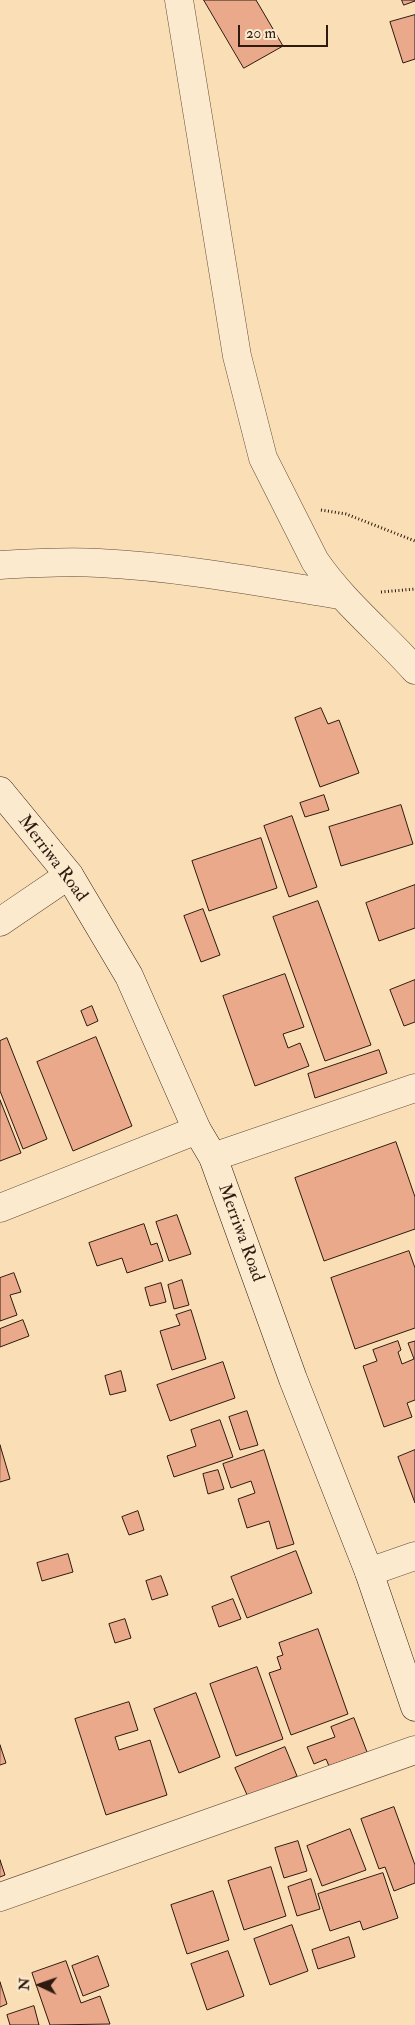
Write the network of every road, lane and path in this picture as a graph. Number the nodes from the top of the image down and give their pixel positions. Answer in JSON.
{"nodes":[{"id":1,"x":179,"y":0,"type":"edge"},
{"id":2,"x":286,"y":507,"type":"junction"},
{"id":3,"x":415,"y":541,"type":"edge"},
{"id":4,"x":0,"y":566,"type":"edge"},
{"id":5,"x":340,"y":594,"type":"junction"},
{"id":6,"x":415,"y":670,"type":"edge"},
{"id":7,"x":0,"y":791,"type":"edge"},
{"id":8,"x":69,"y":875,"type":"junction"},
{"id":9,"x":0,"y":922,"type":"edge"},
{"id":10,"x":415,"y":1088,"type":"edge"},
{"id":11,"x":197,"y":1130,"type":"junction"},
{"id":12,"x":213,"y":1157,"type":"junction"},
{"id":13,"x":0,"y":1208,"type":"edge"},
{"id":14,"x":415,"y":1556,"type":"edge"},
{"id":15,"x":369,"y":1572,"type":"junction"},
{"id":16,"x":415,"y":1708,"type":"edge"},
{"id":17,"x":415,"y":1750,"type":"edge"},
{"id":18,"x":0,"y":1897,"type":"edge"}],
"edges":[{"from":1,"to":2,"type":"street"},
{"from":2,"to":3,"type":"path"},
{"from":2,"to":5,"type":"street"},
{"from":4,"to":5,"type":"street"},
{"from":5,"to":6,"type":"street"},
{"from":7,"to":8,"type":"street","name":"Merriwa Road"},
{"from":8,"to":9,"type":"street"},
{"from":8,"to":11,"type":"street","name":"Merriwa Road"},
{"from":10,"to":12,"type":"street"},
{"from":11,"to":12,"type":"street","name":"Merriwa Road"},
{"from":11,"to":13,"type":"street"},
{"from":12,"to":15,"type":"street","name":"Merriwa Road"},
{"from":14,"to":15,"type":"street"},
{"from":15,"to":16,"type":"street","name":"Merriwa Road"},
{"from":17,"to":18,"type":"street"}]}
